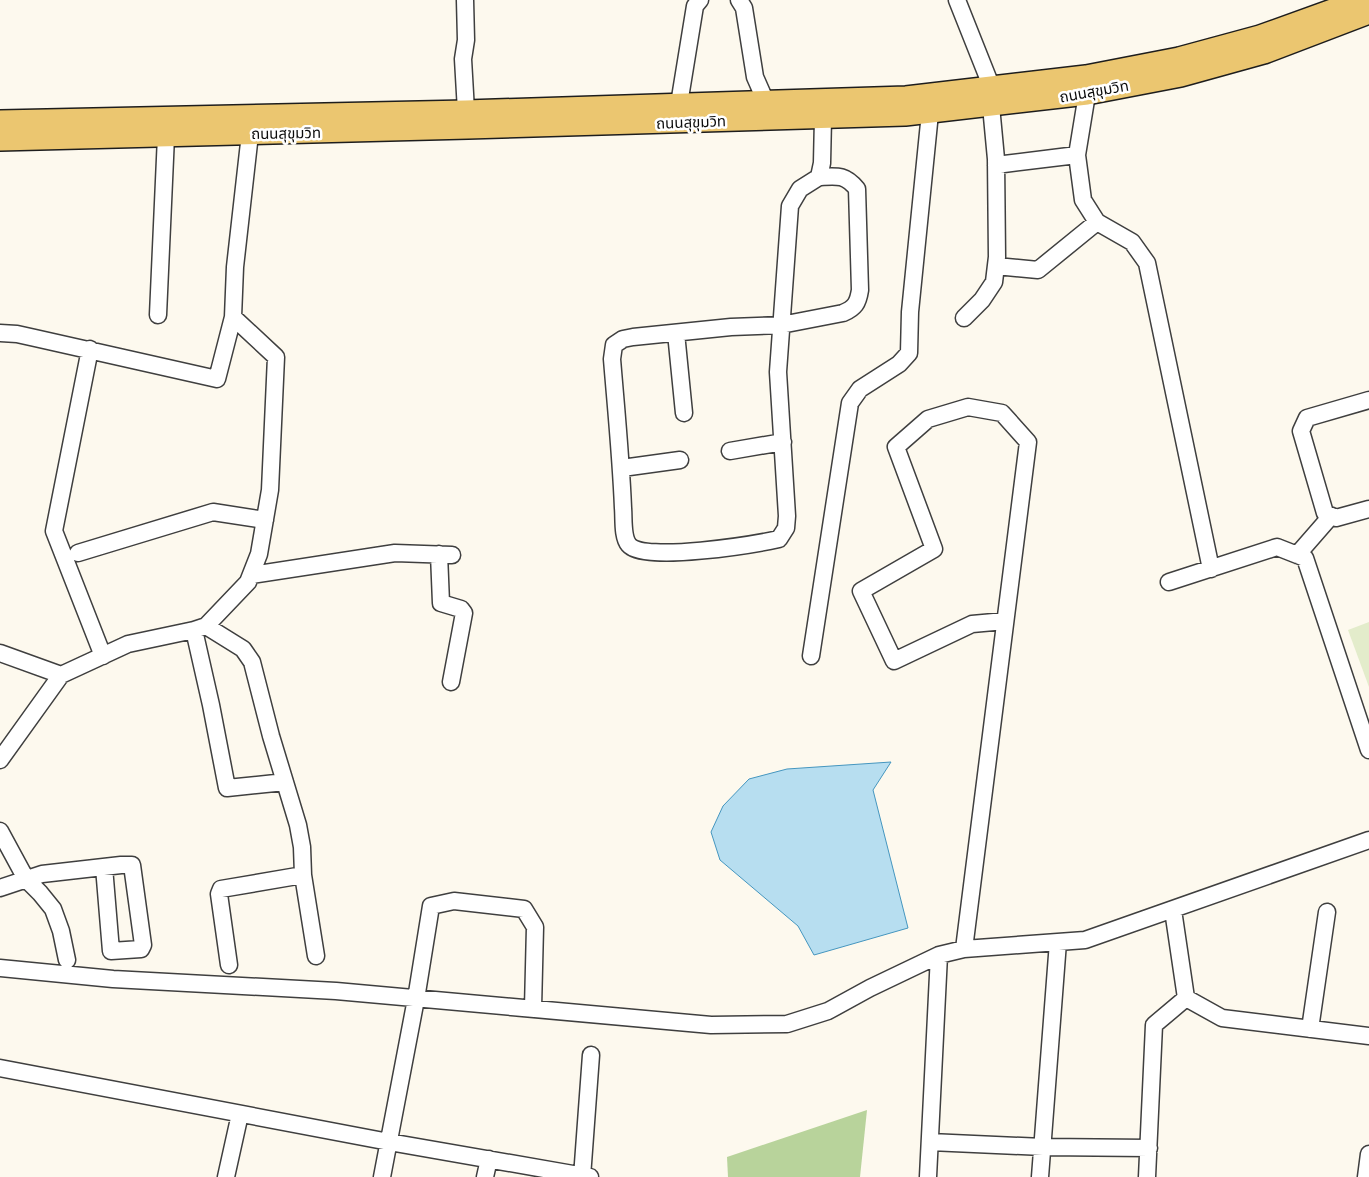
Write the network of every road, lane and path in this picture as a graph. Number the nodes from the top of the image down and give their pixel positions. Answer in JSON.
{"nodes":[{"id":1,"x":465,"y":0,"type":"edge"},
{"id":2,"x":700,"y":0,"type":"edge"},
{"id":3,"x":739,"y":0,"type":"edge"},
{"id":4,"x":957,"y":0,"type":"edge"},
{"id":5,"x":1359,"y":6,"type":"edge"},
{"id":6,"x":1087,"y":94,"type":"junction"},
{"id":7,"x":992,"y":97,"type":"junction"},
{"id":8,"x":766,"y":102,"type":"junction"},
{"id":9,"x":679,"y":104,"type":"junction"},
{"id":10,"x":466,"y":111,"type":"junction"},
{"id":11,"x":930,"y":113,"type":"junction"},
{"id":12,"x":823,"y":118,"type":"junction"},
{"id":13,"x":0,"y":121,"type":"edge"},
{"id":14,"x":169,"y":129,"type":"junction"},
{"id":15,"x":250,"y":134,"type":"junction"},
{"id":16,"x":0,"y":140,"type":"edge"},
{"id":17,"x":1077,"y":156,"type":"junction"},
{"id":18,"x":996,"y":165,"type":"junction"},
{"id":19,"x":819,"y":177,"type":"junction"},
{"id":20,"x":1098,"y":222,"type":"junction"},
{"id":21,"x":996,"y":266,"type":"junction"},
{"id":22,"x":158,"y":315,"type":"dead end"},
{"id":23,"x":234,"y":317,"type":"junction"},
{"id":24,"x":964,"y":318,"type":"dead end"},
{"id":25,"x":781,"y":324,"type":"junction"},
{"id":26,"x":0,"y":334,"type":"edge"},
{"id":27,"x":676,"y":334,"type":"junction"},
{"id":28,"x":90,"y":349,"type":"junction"},
{"id":29,"x":1369,"y":400,"type":"edge"},
{"id":30,"x":684,"y":413,"type":"dead end"},
{"id":31,"x":783,"y":442,"type":"junction"},
{"id":32,"x":730,"y":451,"type":"dead end"},
{"id":33,"x":680,"y":460,"type":"dead end"},
{"id":34,"x":622,"y":468,"type":"junction"},
{"id":35,"x":1369,"y":509,"type":"edge"},
{"id":36,"x":1331,"y":516,"type":"junction"},
{"id":37,"x":265,"y":520,"type":"junction"},
{"id":38,"x":78,"y":553,"type":"dead end"},
{"id":39,"x":1297,"y":555,"type":"junction"},
{"id":40,"x":1211,"y":569,"type":"junction"},
{"id":41,"x":251,"y":575,"type":"junction"},
{"id":42,"x":1169,"y":582,"type":"dead end"},
{"id":43,"x":1005,"y":621,"type":"junction"},
{"id":44,"x":200,"y":628,"type":"junction"},
{"id":45,"x":0,"y":653,"type":"edge"},
{"id":46,"x":103,"y":656,"type":"junction"},
{"id":47,"x":810,"y":656,"type":"dead end"},
{"id":48,"x":61,"y":675,"type":"junction"},
{"id":49,"x":451,"y":682,"type":"dead end"},
{"id":50,"x":1369,"y":750,"type":"edge"},
{"id":51,"x":0,"y":760,"type":"edge"},
{"id":52,"x":285,"y":782,"type":"junction"},
{"id":53,"x":0,"y":831,"type":"edge"},
{"id":54,"x":1369,"y":840,"type":"edge"},
{"id":55,"x":104,"y":867,"type":"junction"},
{"id":56,"x":303,"y":875,"type":"junction"},
{"id":57,"x":26,"y":879,"type":"junction"},
{"id":58,"x":0,"y":888,"type":"edge"},
{"id":59,"x":1173,"y":910,"type":"junction"},
{"id":60,"x":1327,"y":912,"type":"dead end"},
{"id":61,"x":1058,"y":942,"type":"junction"},
{"id":62,"x":964,"y":949,"type":"junction"},
{"id":63,"x":316,"y":956,"type":"dead end"},
{"id":64,"x":939,"y":956,"type":"junction"},
{"id":65,"x":67,"y":960,"type":"dead end"},
{"id":66,"x":229,"y":965,"type":"dead end"},
{"id":67,"x":0,"y":968,"type":"edge"},
{"id":68,"x":416,"y":998,"type":"junction"},
{"id":69,"x":1186,"y":998,"type":"junction"},
{"id":70,"x":533,"y":1008,"type":"junction"},
{"id":71,"x":1310,"y":1029,"type":"junction"},
{"id":72,"x":1369,"y":1036,"type":"edge"},
{"id":73,"x":591,"y":1055,"type":"dead end"},
{"id":74,"x":0,"y":1068,"type":"edge"},
{"id":75,"x":240,"y":1114,"type":"junction"},
{"id":76,"x":389,"y":1142,"type":"junction"},
{"id":77,"x":930,"y":1142,"type":"junction"},
{"id":78,"x":1043,"y":1147,"type":"junction"},
{"id":79,"x":1149,"y":1148,"type":"junction"},
{"id":80,"x":1369,"y":1154,"type":"edge"},
{"id":81,"x":489,"y":1159,"type":"junction"},
{"id":82,"x":226,"y":1177,"type":"edge"},
{"id":83,"x":382,"y":1177,"type":"edge"},
{"id":84,"x":485,"y":1177,"type":"edge"},
{"id":85,"x":585,"y":1177,"type":"edge"},
{"id":86,"x":928,"y":1177,"type":"edge"},
{"id":87,"x":1040,"y":1177,"type":"edge"},
{"id":88,"x":1147,"y":1177,"type":"edge"},
{"id":89,"x":1366,"y":1177,"type":"edge"}],
"edges":[{"from":1,"to":10,"type":"street"},
{"from":2,"to":9,"type":"street"},
{"from":3,"to":8,"type":"street"},
{"from":4,"to":7,"type":"street"},
{"from":5,"to":6,"type":"main road","name":"ถนนสุขุมวิท"},
{"from":5,"to":7,"type":"main road","name":"ถนนสุขุมวิท"},
{"from":6,"to":7,"type":"main road","name":"ถนนสุขุมวิท"},
{"from":6,"to":17,"type":"street"},
{"from":7,"to":8,"type":"main road","name":"ถนนสุขุมวิท"},
{"from":7,"to":11,"type":"main road","name":"ถนนสุขุมวิท"},
{"from":7,"to":18,"type":"street"},
{"from":8,"to":9,"type":"main road","name":"ถนนสุขุมวิท"},
{"from":9,"to":10,"type":"main road","name":"ถนนสุขุมวิท"},
{"from":10,"to":14,"type":"main road","name":"ถนนสุขุมวิท"},
{"from":11,"to":12,"type":"main road","name":"ถนนสุขุมวิท"},
{"from":11,"to":47,"type":"street"},
{"from":12,"to":15,"type":"main road","name":"ถนนสุขุมวิท"},
{"from":12,"to":19,"type":"street"},
{"from":13,"to":14,"type":"main road","name":"ถนนสุขุมวิท"},
{"from":14,"to":15,"type":"main road","name":"ถนนสุขุมวิท"},
{"from":14,"to":16,"type":"main road","name":"ถนนสุขุมวิท"},
{"from":14,"to":22,"type":"street"},
{"from":15,"to":23,"type":"street"},
{"from":17,"to":18,"type":"street"},
{"from":17,"to":20,"type":"street"},
{"from":18,"to":21,"type":"street"},
{"from":19,"to":25,"type":"street"},
{"from":19,"to":25,"type":"street"},
{"from":20,"to":21,"type":"street"},
{"from":20,"to":40,"type":"street"},
{"from":21,"to":24,"type":"street"},
{"from":23,"to":28,"type":"street"},
{"from":23,"to":37,"type":"street"},
{"from":25,"to":27,"type":"street"},
{"from":25,"to":31,"type":"street"},
{"from":26,"to":28,"type":"street"},
{"from":27,"to":30,"type":"street"},
{"from":27,"to":34,"type":"street"},
{"from":28,"to":46,"type":"street"},
{"from":29,"to":36,"type":"street"},
{"from":31,"to":32,"type":"street"},
{"from":31,"to":34,"type":"street"},
{"from":33,"to":34,"type":"street"},
{"from":35,"to":36,"type":"street"},
{"from":36,"to":39,"type":"street"},
{"from":37,"to":38,"type":"street"},
{"from":37,"to":41,"type":"street"},
{"from":39,"to":40,"type":"street"},
{"from":39,"to":50,"type":"street"},
{"from":40,"to":42,"type":"street"},
{"from":41,"to":44,"type":"street"},
{"from":41,"to":49,"type":"street"},
{"from":43,"to":43,"type":"street"},
{"from":43,"to":62,"type":"street"},
{"from":44,"to":46,"type":"street"},
{"from":44,"to":52,"type":"street"},
{"from":44,"to":52,"type":"street"},
{"from":45,"to":48,"type":"street"},
{"from":46,"to":48,"type":"street"},
{"from":48,"to":51,"type":"street"},
{"from":52,"to":56,"type":"street"},
{"from":53,"to":57,"type":"street"},
{"from":54,"to":59,"type":"street"},
{"from":55,"to":55,"type":"street"},
{"from":55,"to":57,"type":"street"},
{"from":56,"to":63,"type":"street"},
{"from":56,"to":66,"type":"street"},
{"from":57,"to":58,"type":"street"},
{"from":57,"to":65,"type":"street"},
{"from":59,"to":61,"type":"street"},
{"from":59,"to":69,"type":"street"},
{"from":60,"to":71,"type":"street"},
{"from":61,"to":62,"type":"street"},
{"from":61,"to":78,"type":"street"},
{"from":62,"to":64,"type":"street"},
{"from":64,"to":70,"type":"street"},
{"from":64,"to":77,"type":"street"},
{"from":67,"to":68,"type":"street"},
{"from":68,"to":70,"type":"street"},
{"from":68,"to":70,"type":"street"},
{"from":68,"to":76,"type":"street"},
{"from":69,"to":71,"type":"street"},
{"from":69,"to":79,"type":"street"},
{"from":71,"to":72,"type":"street"},
{"from":73,"to":85,"type":"street"},
{"from":74,"to":75,"type":"street"},
{"from":75,"to":76,"type":"street"},
{"from":75,"to":82,"type":"street"},
{"from":76,"to":81,"type":"street"},
{"from":76,"to":83,"type":"street"},
{"from":77,"to":78,"type":"street"},
{"from":77,"to":86,"type":"street"},
{"from":78,"to":79,"type":"street"},
{"from":78,"to":87,"type":"street"},
{"from":79,"to":88,"type":"street"},
{"from":80,"to":89,"type":"street"},
{"from":81,"to":84,"type":"street"},
{"from":81,"to":85,"type":"street"}]}
